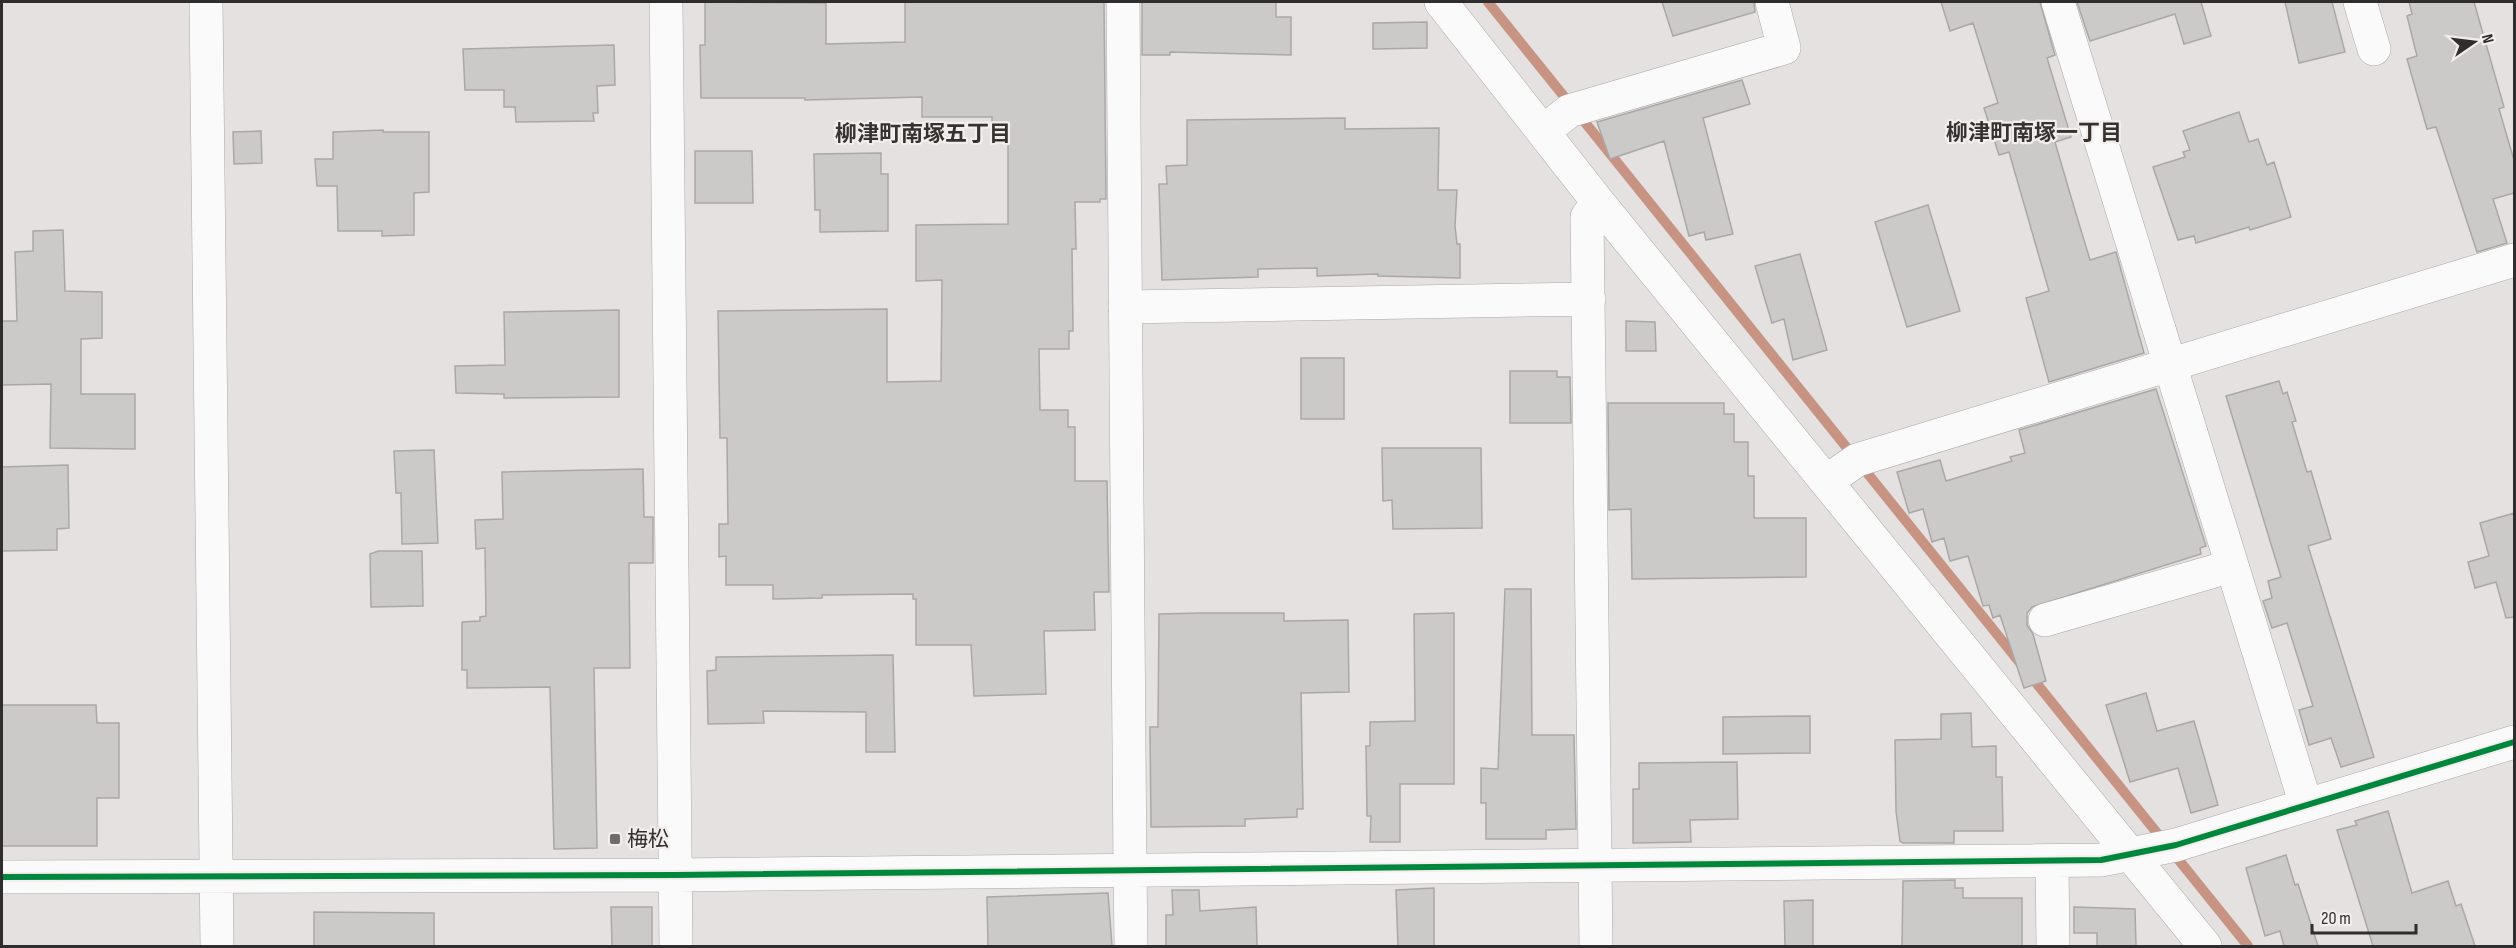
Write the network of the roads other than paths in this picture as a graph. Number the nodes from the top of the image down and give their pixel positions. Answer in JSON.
{"nodes":[{"id":1,"x":206,"y":2,"type":"edge"},
{"id":2,"x":666,"y":2,"type":"edge"},
{"id":3,"x":1123,"y":2,"type":"edge"},
{"id":4,"x":1441,"y":2,"type":"edge"},
{"id":5,"x":1772,"y":2,"type":"edge"},
{"id":6,"x":2058,"y":2,"type":"edge"},
{"id":7,"x":2360,"y":2,"type":"edge"},
{"id":8,"x":2374,"y":49,"type":"dead end"},
{"id":9,"x":1544,"y":131,"type":"junction"},
{"id":10,"x":1598,"y":202,"type":"junction"},
{"id":11,"x":2514,"y":260,"type":"edge"},
{"id":12,"x":1588,"y":299,"type":"junction"},
{"id":13,"x":1125,"y":307,"type":"junction"},
{"id":14,"x":2171,"y":365,"type":"junction"},
{"id":15,"x":1827,"y":481,"type":"junction"},
{"id":16,"x":2232,"y":566,"type":"junction"},
{"id":17,"x":2045,"y":621,"type":"dead end"},
{"id":18,"x":2514,"y":742,"type":"edge"},
{"id":19,"x":2306,"y":805,"type":"junction"},
{"id":20,"x":2131,"y":854,"type":"junction"},
{"id":21,"x":2052,"y":862,"type":"junction"},
{"id":22,"x":1595,"y":863,"type":"junction"},
{"id":23,"x":1130,"y":870,"type":"junction"},
{"id":24,"x":216,"y":875,"type":"junction"},
{"id":25,"x":676,"y":875,"type":"junction"},
{"id":26,"x":2,"y":877,"type":"edge"},
{"id":27,"x":217,"y":946,"type":"edge"},
{"id":28,"x":676,"y":946,"type":"edge"},
{"id":29,"x":1131,"y":946,"type":"edge"},
{"id":30,"x":1596,"y":946,"type":"edge"},
{"id":31,"x":2053,"y":946,"type":"edge"},
{"id":32,"x":2205,"y":946,"type":"edge"}],
"edges":[{"from":1,"to":24,"type":"street"},
{"from":2,"to":25,"type":"street"},
{"from":3,"to":13,"type":"street"},
{"from":4,"to":9,"type":"street"},
{"from":5,"to":9,"type":"street"},
{"from":6,"to":14,"type":"street"},
{"from":7,"to":8,"type":"street"},
{"from":9,"to":10,"type":"street"},
{"from":10,"to":12,"type":"street"},
{"from":10,"to":15,"type":"street"},
{"from":11,"to":14,"type":"street"},
{"from":12,"to":13,"type":"street"},
{"from":12,"to":22,"type":"street"},
{"from":13,"to":23,"type":"street"},
{"from":14,"to":15,"type":"street"},
{"from":14,"to":16,"type":"street"},
{"from":15,"to":20,"type":"street"},
{"from":16,"to":17,"type":"street"},
{"from":16,"to":19,"type":"street"},
{"from":18,"to":19,"type":"street"},
{"from":19,"to":20,"type":"street"},
{"from":20,"to":21,"type":"street"},
{"from":20,"to":32,"type":"street"},
{"from":21,"to":22,"type":"street"},
{"from":21,"to":31,"type":"street"},
{"from":22,"to":23,"type":"street"},
{"from":22,"to":30,"type":"street"},
{"from":23,"to":25,"type":"street"},
{"from":23,"to":29,"type":"street"},
{"from":24,"to":25,"type":"street"},
{"from":24,"to":26,"type":"street"},
{"from":24,"to":27,"type":"street"},
{"from":25,"to":28,"type":"street"}]}
